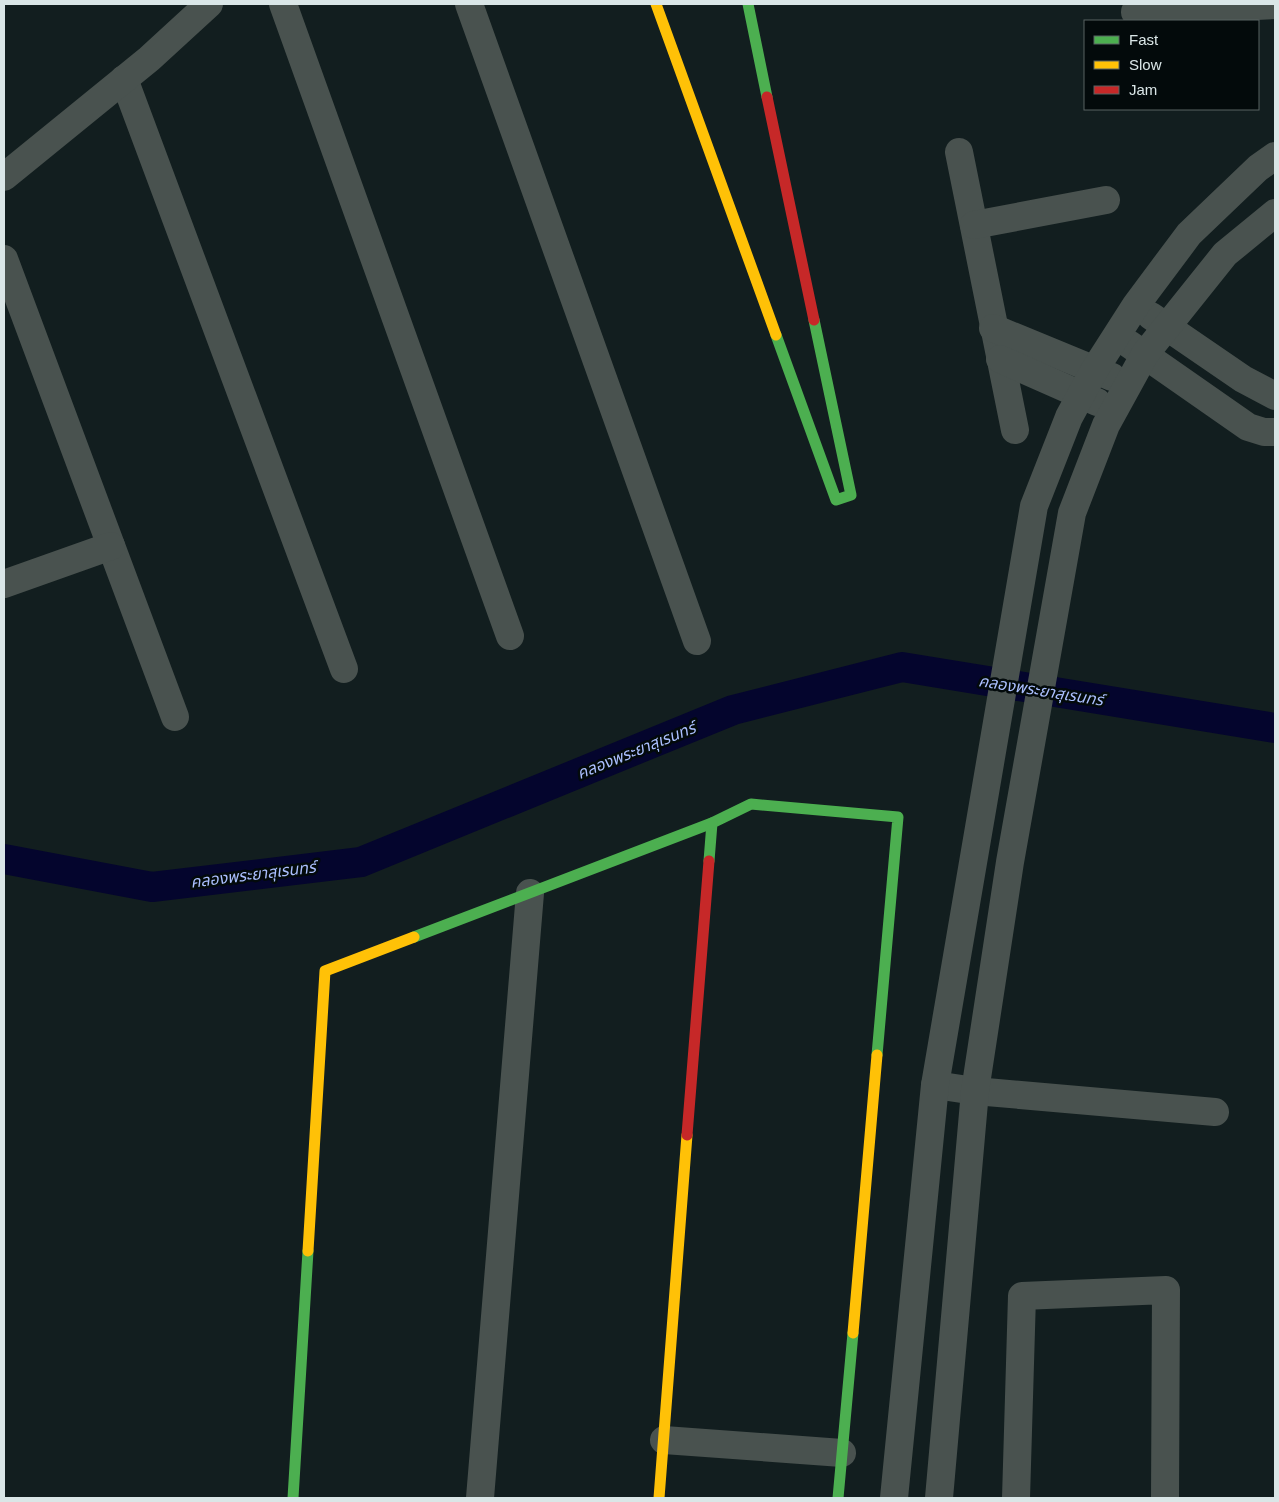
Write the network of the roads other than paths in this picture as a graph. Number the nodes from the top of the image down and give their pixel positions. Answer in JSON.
{"nodes":[{"id":1,"x":209,"y":4,"type":"edge"},
{"id":2,"x":283,"y":4,"type":"edge"},
{"id":3,"x":469,"y":4,"type":"edge"},
{"id":4,"x":656,"y":4,"type":"edge"},
{"id":5,"x":748,"y":4,"type":"edge"},
{"id":6,"x":1275,"y":5,"type":"edge"},
{"id":7,"x":1135,"y":12,"type":"dead end"},
{"id":8,"x":124,"y":80,"type":"junction"},
{"id":9,"x":959,"y":152,"type":"dead end"},
{"id":10,"x":1275,"y":156,"type":"edge"},
{"id":11,"x":4,"y":177,"type":"edge"},
{"id":12,"x":1106,"y":200,"type":"dead end"},
{"id":13,"x":1275,"y":213,"type":"edge"},
{"id":14,"x":974,"y":225,"type":"junction"},
{"id":15,"x":4,"y":259,"type":"edge"},
{"id":16,"x":1136,"y":305,"type":"junction"},
{"id":17,"x":1166,"y":326,"type":"junction"},
{"id":18,"x":993,"y":328,"type":"junction"},
{"id":19,"x":1116,"y":335,"type":"junction"},
{"id":20,"x":1144,"y":354,"type":"junction"},
{"id":21,"x":1000,"y":359,"type":"junction"},
{"id":22,"x":1096,"y":369,"type":"junction"},
{"id":23,"x":1128,"y":385,"type":"junction"},
{"id":24,"x":1082,"y":394,"type":"junction"},
{"id":25,"x":1275,"y":396,"type":"edge"},
{"id":26,"x":1114,"y":411,"type":"junction"},
{"id":27,"x":1015,"y":430,"type":"dead end"},
{"id":28,"x":1275,"y":432,"type":"edge"},
{"id":29,"x":111,"y":546,"type":"junction"},
{"id":30,"x":4,"y":584,"type":"edge"},
{"id":31,"x":510,"y":636,"type":"dead end"},
{"id":32,"x":697,"y":641,"type":"dead end"},
{"id":33,"x":344,"y":669,"type":"dead end"},
{"id":34,"x":175,"y":717,"type":"dead end"},
{"id":35,"x":712,"y":823,"type":"junction"},
{"id":36,"x":530,"y":893,"type":"junction"},
{"id":37,"x":935,"y":1085,"type":"junction"},
{"id":38,"x":975,"y":1091,"type":"junction"},
{"id":39,"x":1215,"y":1112,"type":"dead end"},
{"id":40,"x":664,"y":1440,"type":"junction"},
{"id":41,"x":842,"y":1453,"type":"junction"},
{"id":42,"x":293,"y":1498,"type":"edge"},
{"id":43,"x":480,"y":1498,"type":"edge"},
{"id":44,"x":659,"y":1498,"type":"edge"},
{"id":45,"x":838,"y":1498,"type":"edge"},
{"id":46,"x":894,"y":1498,"type":"edge"},
{"id":47,"x":940,"y":1498,"type":"edge"},
{"id":48,"x":1016,"y":1498,"type":"edge"},
{"id":49,"x":1165,"y":1498,"type":"edge"}],
"edges":[{"from":1,"to":8,"type":"street"},
{"from":2,"to":31,"type":"street"},
{"from":3,"to":32,"type":"street"},
{"from":4,"to":5,"type":"street"},
{"from":6,"to":7,"type":"street"},
{"from":8,"to":11,"type":"street"},
{"from":8,"to":33,"type":"street"},
{"from":9,"to":14,"type":"street"},
{"from":10,"to":16,"type":"street"},
{"from":12,"to":14,"type":"street"},
{"from":13,"to":17,"type":"street"},
{"from":14,"to":18,"type":"street"},
{"from":15,"to":29,"type":"street"},
{"from":16,"to":17,"type":"street"},
{"from":16,"to":19,"type":"street"},
{"from":17,"to":20,"type":"street"},
{"from":17,"to":25,"type":"street"},
{"from":18,"to":21,"type":"street"},
{"from":18,"to":22,"type":"street"},
{"from":19,"to":20,"type":"street"},
{"from":19,"to":22,"type":"street"},
{"from":20,"to":23,"type":"street"},
{"from":20,"to":28,"type":"street"},
{"from":21,"to":24,"type":"street"},
{"from":21,"to":27,"type":"street"},
{"from":22,"to":23,"type":"street"},
{"from":22,"to":24,"type":"street"},
{"from":23,"to":26,"type":"street"},
{"from":24,"to":26,"type":"street"},
{"from":24,"to":37,"type":"street"},
{"from":26,"to":38,"type":"street"},
{"from":29,"to":30,"type":"street"},
{"from":29,"to":34,"type":"street"},
{"from":35,"to":36,"type":"street"},
{"from":35,"to":40,"type":"street"},
{"from":35,"to":41,"type":"street"},
{"from":36,"to":42,"type":"street"},
{"from":36,"to":43,"type":"street"},
{"from":37,"to":38,"type":"street"},
{"from":37,"to":46,"type":"street"},
{"from":38,"to":39,"type":"street"},
{"from":38,"to":47,"type":"street"},
{"from":40,"to":41,"type":"street"},
{"from":40,"to":44,"type":"street"},
{"from":41,"to":45,"type":"street"},
{"from":48,"to":49,"type":"street"}]}
